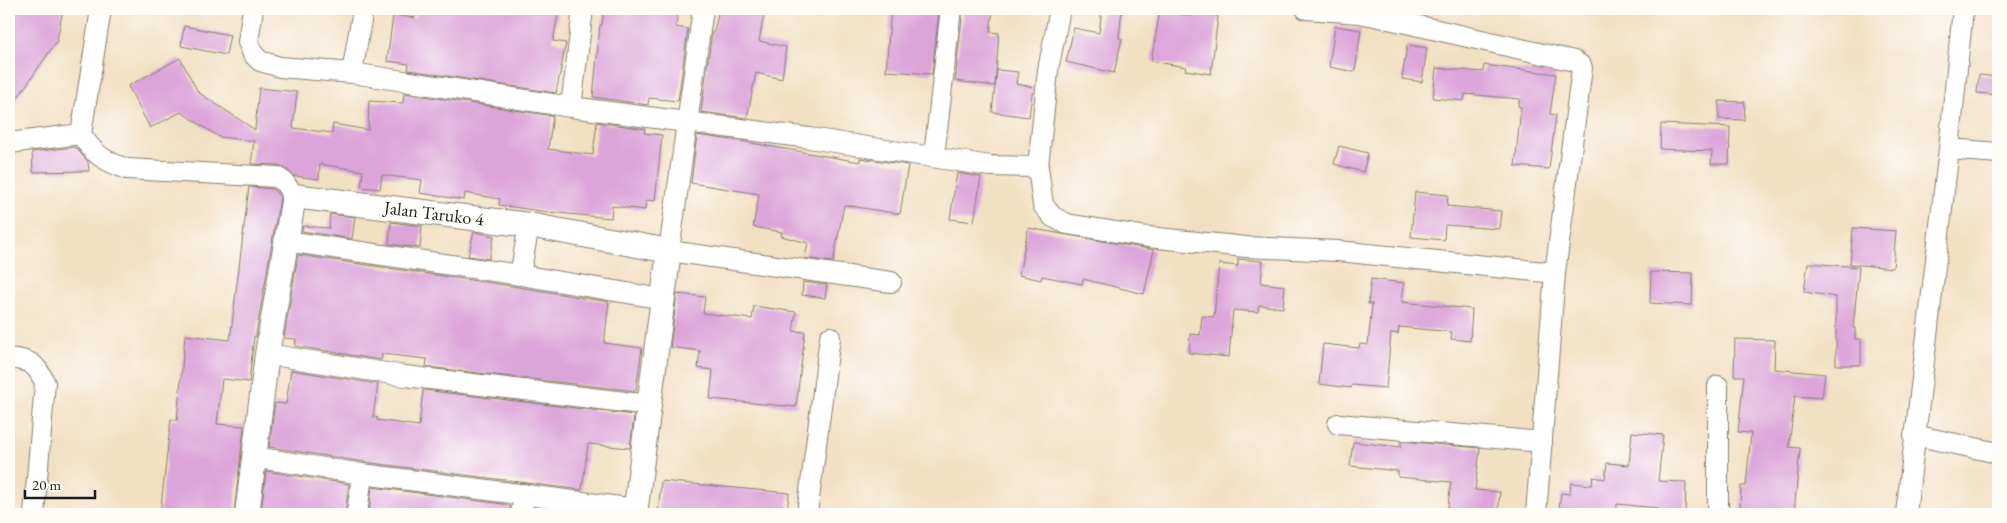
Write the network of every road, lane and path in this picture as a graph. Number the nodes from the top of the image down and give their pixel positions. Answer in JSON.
{"nodes":[{"id":1,"x":101,"y":9,"type":"edge"},
{"id":2,"x":254,"y":9,"type":"edge"},
{"id":3,"x":363,"y":9,"type":"edge"},
{"id":4,"x":583,"y":9,"type":"edge"},
{"id":5,"x":703,"y":9,"type":"edge"},
{"id":6,"x":950,"y":9,"type":"edge"},
{"id":7,"x":1060,"y":9,"type":"edge"},
{"id":8,"x":1306,"y":9,"type":"edge"},
{"id":9,"x":1963,"y":9,"type":"edge"},
{"id":10,"x":352,"y":74,"type":"junction"},
{"id":11,"x":571,"y":108,"type":"junction"},
{"id":12,"x":688,"y":123,"type":"junction"},
{"id":13,"x":81,"y":134,"type":"junction"},
{"id":14,"x":9,"y":143,"type":"edge"},
{"id":15,"x":1949,"y":149,"type":"junction"},
{"id":16,"x":1998,"y":153,"type":"edge"},
{"id":17,"x":934,"y":156,"type":"junction"},
{"id":18,"x":1038,"y":167,"type":"junction"},
{"id":19,"x":294,"y":196,"type":"junction"},
{"id":20,"x":529,"y":225,"type":"junction"},
{"id":21,"x":286,"y":241,"type":"junction"},
{"id":22,"x":669,"y":251,"type":"junction"},
{"id":23,"x":1555,"y":273,"type":"junction"},
{"id":24,"x":520,"y":276,"type":"junction"},
{"id":25,"x":891,"y":282,"type":"dead end"},
{"id":26,"x":663,"y":299,"type":"junction"},
{"id":27,"x":830,"y":337,"type":"dead end"},
{"id":28,"x":267,"y":354,"type":"junction"},
{"id":29,"x":9,"y":358,"type":"edge"},
{"id":30,"x":1718,"y":386,"type":"dead end"},
{"id":31,"x":650,"y":404,"type":"junction"},
{"id":32,"x":1338,"y":424,"type":"dead end"},
{"id":33,"x":1914,"y":435,"type":"junction"},
{"id":34,"x":1542,"y":442,"type":"junction"},
{"id":35,"x":1998,"y":453,"type":"edge"},
{"id":36,"x":254,"y":457,"type":"junction"},
{"id":37,"x":362,"y":474,"type":"junction"},
{"id":38,"x":524,"y":494,"type":"junction"},
{"id":39,"x":635,"y":512,"type":"edge"},
{"id":40,"x":34,"y":514,"type":"edge"},
{"id":41,"x":247,"y":514,"type":"edge"},
{"id":42,"x":357,"y":514,"type":"edge"},
{"id":43,"x":521,"y":514,"type":"edge"},
{"id":44,"x":807,"y":514,"type":"edge"},
{"id":45,"x":1536,"y":514,"type":"edge"},
{"id":46,"x":1718,"y":514,"type":"edge"},
{"id":47,"x":1906,"y":514,"type":"edge"}],
"edges":[{"from":1,"to":13,"type":"street"},
{"from":2,"to":10,"type":"street"},
{"from":3,"to":10,"type":"street"},
{"from":4,"to":11,"type":"street"},
{"from":5,"to":12,"type":"street"},
{"from":6,"to":17,"type":"street"},
{"from":7,"to":18,"type":"street"},
{"from":8,"to":23,"type":"street"},
{"from":9,"to":15,"type":"street"},
{"from":10,"to":11,"type":"street"},
{"from":11,"to":12,"type":"street"},
{"from":12,"to":17,"type":"street"},
{"from":12,"to":22,"type":"street"},
{"from":13,"to":14,"type":"street"},
{"from":13,"to":19,"type":"street"},
{"from":15,"to":16,"type":"street"},
{"from":15,"to":33,"type":"street"},
{"from":17,"to":18,"type":"street"},
{"from":18,"to":23,"type":"street"},
{"from":19,"to":20,"type":"street","name":"Jalan Taruko 4"},
{"from":19,"to":21,"type":"street"},
{"from":20,"to":22,"type":"street","name":"Jalan Taruko 4"},
{"from":20,"to":24,"type":"street"},
{"from":21,"to":24,"type":"street"},
{"from":21,"to":28,"type":"street"},
{"from":22,"to":25,"type":"street","name":"Jalan Taruko 4"},
{"from":22,"to":26,"type":"street"},
{"from":23,"to":34,"type":"street"},
{"from":24,"to":26,"type":"street"},
{"from":26,"to":31,"type":"street"},
{"from":27,"to":44,"type":"street"},
{"from":28,"to":31,"type":"street"},
{"from":28,"to":36,"type":"street"},
{"from":29,"to":40,"type":"street"},
{"from":30,"to":46,"type":"street"},
{"from":31,"to":39,"type":"street"},
{"from":32,"to":34,"type":"street"},
{"from":33,"to":35,"type":"street"},
{"from":33,"to":47,"type":"street"},
{"from":34,"to":45,"type":"street"},
{"from":36,"to":37,"type":"street"},
{"from":36,"to":41,"type":"street"},
{"from":37,"to":38,"type":"street"},
{"from":37,"to":42,"type":"street"},
{"from":38,"to":39,"type":"street"},
{"from":38,"to":43,"type":"street"}]}
